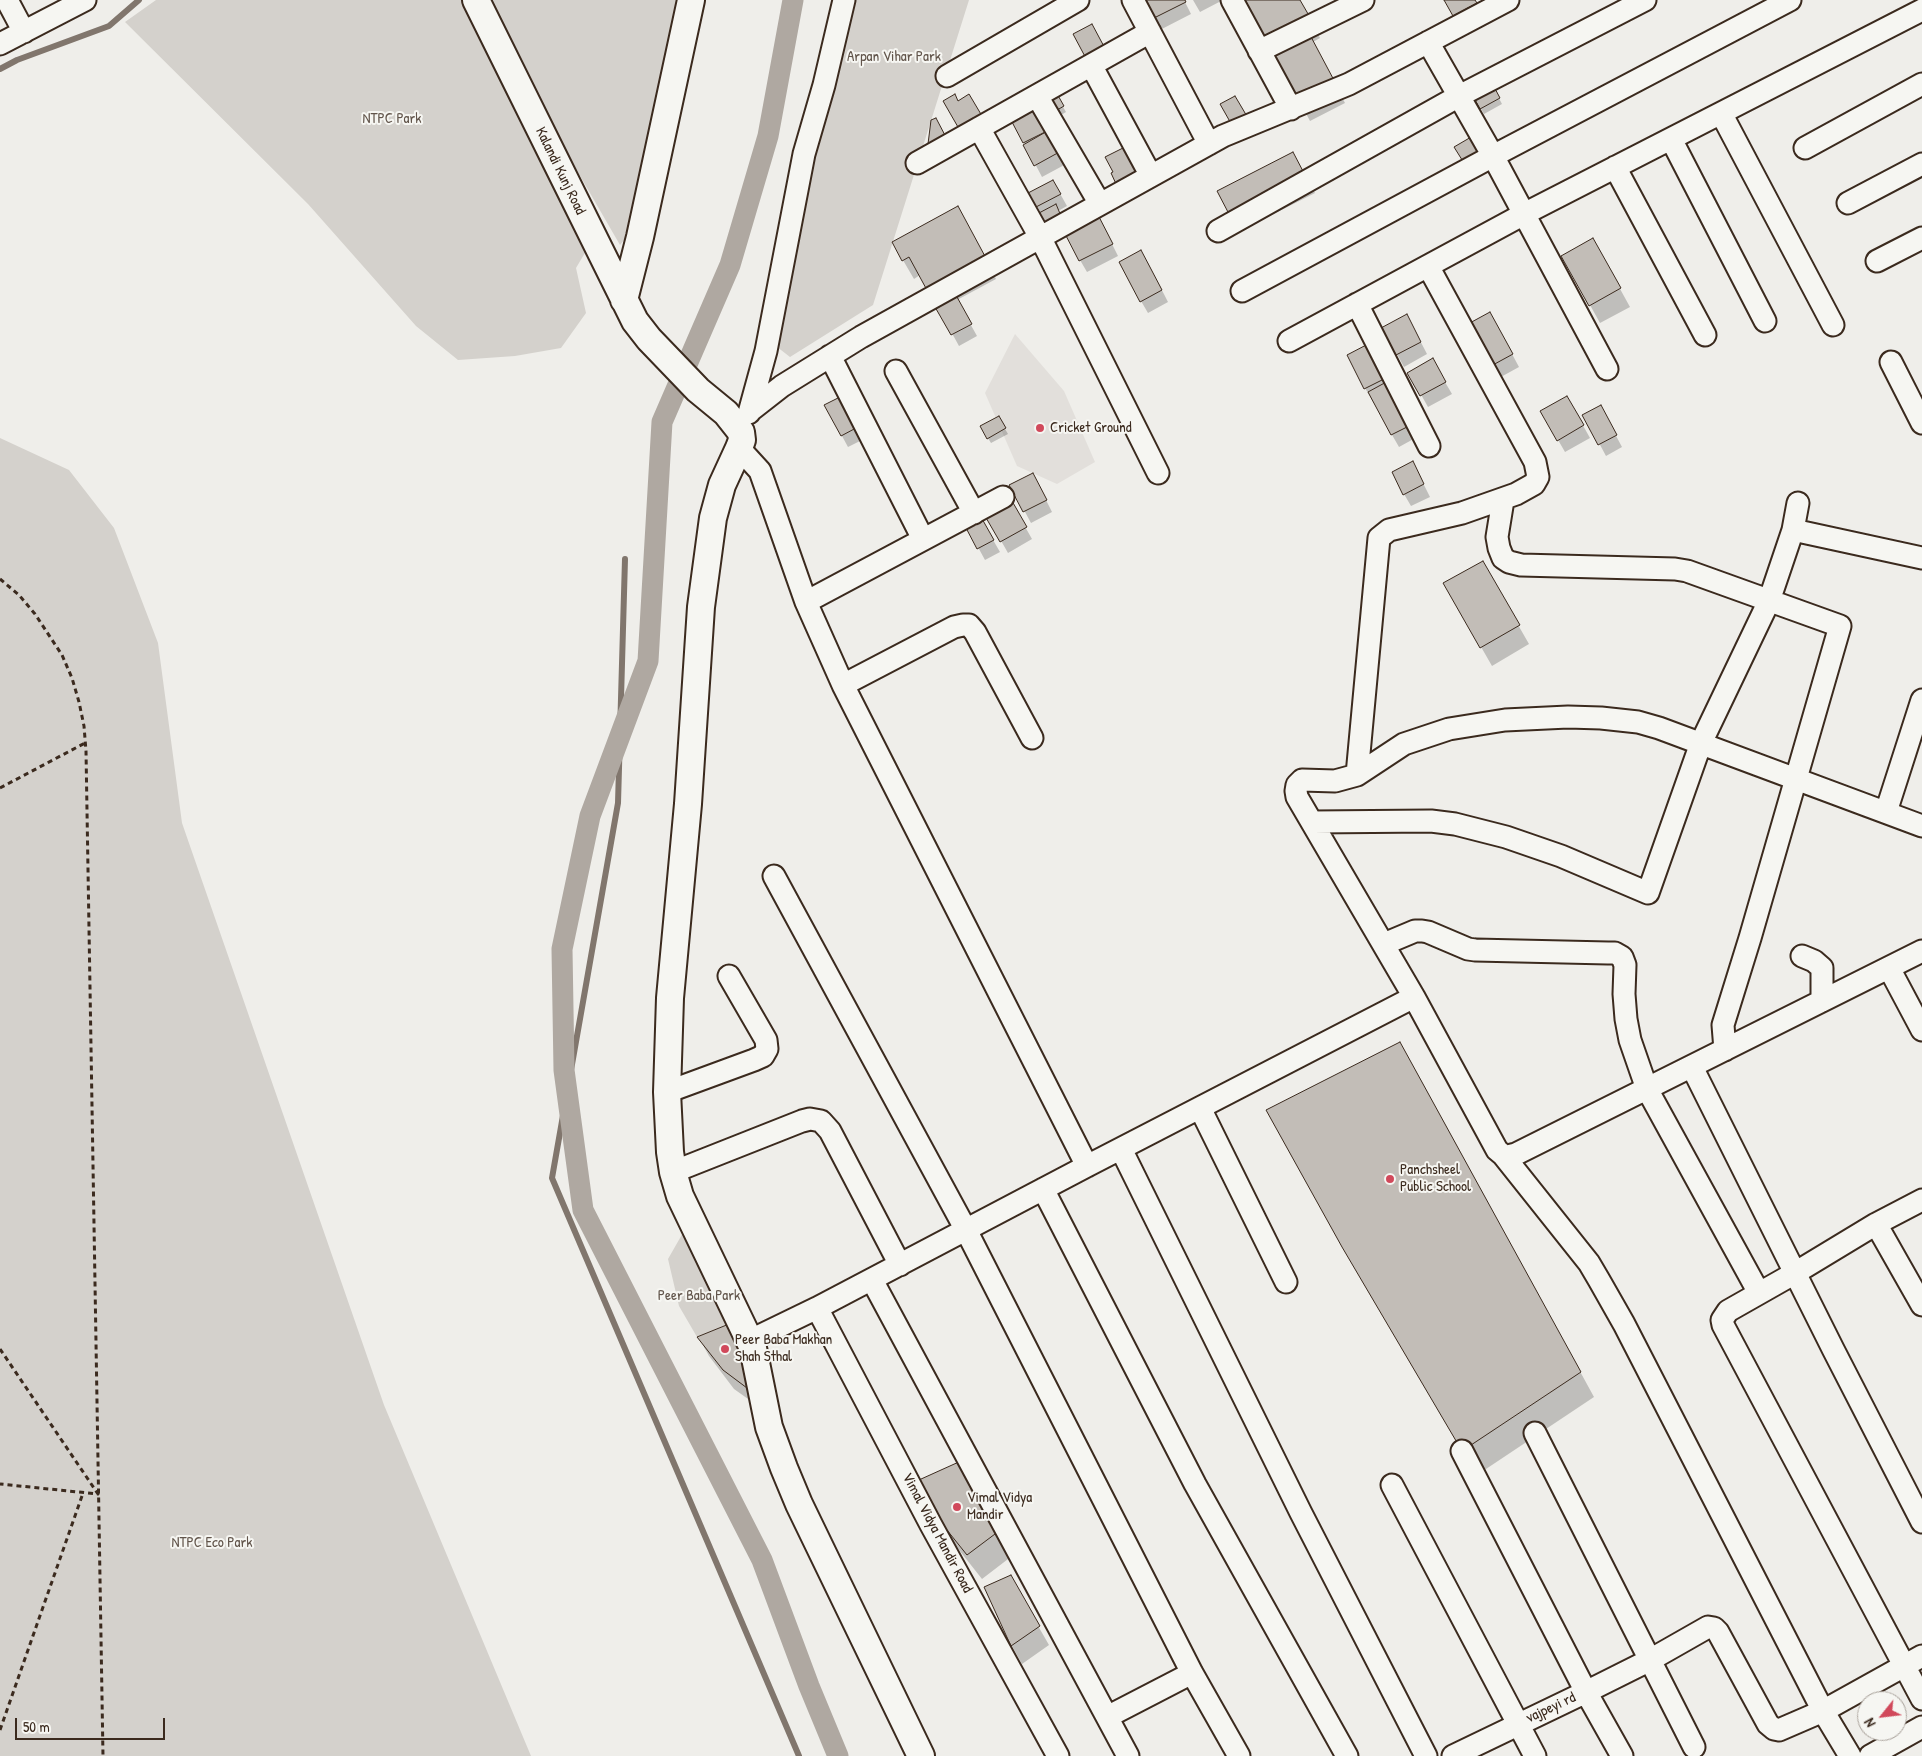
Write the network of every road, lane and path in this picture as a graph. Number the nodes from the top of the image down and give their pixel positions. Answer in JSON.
{"nodes":[{"id":1,"x":7,"y":0,"type":"edge"},
{"id":2,"x":85,"y":0,"type":"edge"},
{"id":3,"x":476,"y":0,"type":"edge"},
{"id":4,"x":691,"y":0,"type":"edge"},
{"id":5,"x":844,"y":0,"type":"edge"},
{"id":6,"x":1078,"y":0,"type":"edge"},
{"id":7,"x":1132,"y":0,"type":"edge"},
{"id":8,"x":1232,"y":0,"type":"edge"},
{"id":9,"x":1363,"y":0,"type":"edge"},
{"id":10,"x":1644,"y":0,"type":"edge"},
{"id":11,"x":1790,"y":0,"type":"edge"},
{"id":12,"x":1497,"y":3,"type":"edge"},
{"id":13,"x":1922,"y":10,"type":"edge"},
{"id":14,"x":24,"y":32,"type":"junction"},
{"id":15,"x":1150,"y":32,"type":"junction"},
{"id":16,"x":1428,"y":42,"type":"junction"},
{"id":17,"x":0,"y":44,"type":"edge"},
{"id":18,"x":1259,"y":51,"type":"junction"},
{"id":19,"x":1091,"y":65,"type":"junction"},
{"id":20,"x":946,"y":76,"type":"dead end"},
{"id":21,"x":1922,"y":84,"type":"edge"},
{"id":22,"x":1037,"y":96,"type":"junction"},
{"id":23,"x":1460,"y":96,"type":"junction"},
{"id":24,"x":1291,"y":109,"type":"junction"},
{"id":25,"x":1722,"y":113,"type":"junction"},
{"id":26,"x":979,"y":128,"type":"junction"},
{"id":27,"x":1671,"y":139,"type":"junction"},
{"id":28,"x":1209,"y":144,"type":"junction"},
{"id":29,"x":1806,"y":148,"type":"dead end"},
{"id":30,"x":1493,"y":156,"type":"junction"},
{"id":31,"x":917,"y":163,"type":"dead end"},
{"id":32,"x":1922,"y":164,"type":"edge"},
{"id":33,"x":1615,"y":167,"type":"junction"},
{"id":34,"x":1151,"y":176,"type":"junction"},
{"id":35,"x":1848,"y":203,"type":"dead end"},
{"id":36,"x":1100,"y":204,"type":"junction"},
{"id":37,"x":1524,"y":214,"type":"junction"},
{"id":38,"x":1218,"y":231,"type":"dead end"},
{"id":39,"x":1040,"y":237,"type":"junction"},
{"id":40,"x":1922,"y":238,"type":"edge"},
{"id":41,"x":1877,"y":261,"type":"dead end"},
{"id":42,"x":1428,"y":266,"type":"junction"},
{"id":43,"x":1242,"y":291,"type":"dead end"},
{"id":44,"x":624,"y":300,"type":"junction"},
{"id":45,"x":1357,"y":304,"type":"junction"},
{"id":46,"x":1765,"y":321,"type":"dead end"},
{"id":47,"x":1834,"y":325,"type":"dead end"},
{"id":48,"x":1704,"y":335,"type":"dead end"},
{"id":49,"x":1289,"y":341,"type":"dead end"},
{"id":50,"x":830,"y":356,"type":"junction"},
{"id":51,"x":1891,"y":362,"type":"dead end"},
{"id":52,"x":1607,"y":369,"type":"dead end"},
{"id":53,"x":896,"y":371,"type":"dead end"},
{"id":54,"x":1922,"y":423,"type":"edge"},
{"id":55,"x":743,"y":430,"type":"junction"},
{"id":56,"x":1429,"y":446,"type":"dead end"},
{"id":57,"x":1158,"y":473,"type":"dead end"},
{"id":58,"x":1004,"y":496,"type":"dead end"},
{"id":59,"x":1503,"y":500,"type":"junction"},
{"id":60,"x":1798,"y":503,"type":"dead end"},
{"id":61,"x":974,"y":512,"type":"junction"},
{"id":62,"x":1793,"y":530,"type":"junction"},
{"id":63,"x":923,"y":540,"type":"junction"},
{"id":64,"x":1922,"y":558,"type":"edge"},
{"id":65,"x":0,"y":579,"type":"edge"},
{"id":66,"x":1769,"y":600,"type":"junction"},
{"id":67,"x":806,"y":602,"type":"junction"},
{"id":68,"x":843,"y":685,"type":"junction"},
{"id":69,"x":1922,"y":700,"type":"edge"},
{"id":70,"x":1032,"y":738,"type":"dead end"},
{"id":71,"x":85,"y":743,"type":"junction"},
{"id":72,"x":1701,"y":743,"type":"junction"},
{"id":73,"x":1357,"y":776,"type":"junction"},
{"id":74,"x":1796,"y":779,"type":"junction"},
{"id":75,"x":0,"y":788,"type":"edge"},
{"id":76,"x":1886,"y":812,"type":"junction"},
{"id":77,"x":1313,"y":822,"type":"junction"},
{"id":78,"x":1922,"y":826,"type":"edge"},
{"id":79,"x":774,"y":876,"type":"dead end"},
{"id":80,"x":1384,"y":944,"type":"junction"},
{"id":81,"x":1922,"y":951,"type":"edge"},
{"id":82,"x":1802,"y":956,"type":"dead end"},
{"id":83,"x":1889,"y":968,"type":"junction"},
{"id":84,"x":729,"y":976,"type":"dead end"},
{"id":85,"x":1414,"y":997,"type":"junction"},
{"id":86,"x":1822,"y":1001,"type":"junction"},
{"id":87,"x":1922,"y":1030,"type":"edge"},
{"id":88,"x":1725,"y":1050,"type":"junction"},
{"id":89,"x":1692,"y":1067,"type":"junction"},
{"id":90,"x":1647,"y":1089,"type":"junction"},
{"id":91,"x":667,"y":1092,"type":"junction"},
{"id":92,"x":1200,"y":1108,"type":"junction"},
{"id":93,"x":1121,"y":1149,"type":"junction"},
{"id":94,"x":1503,"y":1155,"type":"junction"},
{"id":95,"x":1087,"y":1166,"type":"junction"},
{"id":96,"x":673,"y":1172,"type":"junction"},
{"id":97,"x":1043,"y":1189,"type":"junction"},
{"id":98,"x":1922,"y":1200,"type":"edge"},
{"id":99,"x":1876,"y":1224,"type":"junction"},
{"id":100,"x":966,"y":1230,"type":"junction"},
{"id":101,"x":900,"y":1265,"type":"junction"},
{"id":102,"x":1795,"y":1273,"type":"junction"},
{"id":103,"x":872,"y":1280,"type":"junction"},
{"id":104,"x":1286,"y":1282,"type":"dead end"},
{"id":105,"x":1759,"y":1293,"type":"junction"},
{"id":106,"x":1922,"y":1304,"type":"edge"},
{"id":107,"x":817,"y":1308,"type":"junction"},
{"id":108,"x":749,"y":1341,"type":"junction"},
{"id":109,"x":0,"y":1349,"type":"edge"},
{"id":110,"x":1535,"y":1433,"type":"dead end"},
{"id":111,"x":1462,"y":1451,"type":"dead end"},
{"id":112,"x":0,"y":1484,"type":"edge"},
{"id":113,"x":1392,"y":1485,"type":"dead end"},
{"id":114,"x":83,"y":1493,"type":"junction"},
{"id":115,"x":98,"y":1494,"type":"junction"},
{"id":116,"x":1922,"y":1522,"type":"edge"},
{"id":117,"x":1650,"y":1660,"type":"junction"},
{"id":118,"x":1913,"y":1661,"type":"edge"},
{"id":119,"x":1192,"y":1673,"type":"junction"},
{"id":120,"x":1586,"y":1692,"type":"junction"},
{"id":121,"x":1922,"y":1699,"type":"edge"},
{"id":122,"x":1823,"y":1711,"type":"junction"},
{"id":123,"x":1107,"y":1717,"type":"junction"},
{"id":124,"x":1518,"y":1724,"type":"junction"},
{"id":125,"x":1922,"y":1727,"type":"edge"},
{"id":126,"x":0,"y":1730,"type":"edge"},
{"id":127,"x":1694,"y":1747,"type":"dead end"},
{"id":128,"x":103,"y":1756,"type":"edge"},
{"id":129,"x":921,"y":1756,"type":"edge"},
{"id":130,"x":1058,"y":1756,"type":"edge"},
{"id":131,"x":1128,"y":1756,"type":"edge"},
{"id":132,"x":1239,"y":1756,"type":"edge"},
{"id":133,"x":1347,"y":1756,"type":"edge"},
{"id":134,"x":1426,"y":1756,"type":"edge"},
{"id":135,"x":1453,"y":1756,"type":"edge"},
{"id":136,"x":1535,"y":1756,"type":"edge"},
{"id":137,"x":1622,"y":1756,"type":"edge"},
{"id":138,"x":1850,"y":1756,"type":"edge"},
{"id":139,"x":1870,"y":1756,"type":"edge"}],
"edges":[{"from":1,"to":14,"type":"street"},
{"from":2,"to":14,"type":"street"},
{"from":3,"to":44,"type":"street","name":"Kalandi Kunj Road"},
{"from":4,"to":44,"type":"street"},
{"from":5,"to":55,"type":"street"},
{"from":6,"to":20,"type":"street"},
{"from":7,"to":15,"type":"street"},
{"from":8,"to":18,"type":"street"},
{"from":9,"to":18,"type":"street"},
{"from":10,"to":23,"type":"street"},
{"from":11,"to":30,"type":"street"},
{"from":12,"to":16,"type":"street"},
{"from":13,"to":25,"type":"street"},
{"from":14,"to":17,"type":"street"},
{"from":15,"to":19,"type":"street"},
{"from":15,"to":28,"type":"street"},
{"from":16,"to":23,"type":"street"},
{"from":16,"to":24,"type":"street"},
{"from":18,"to":24,"type":"street"},
{"from":19,"to":22,"type":"street"},
{"from":19,"to":34,"type":"street"},
{"from":21,"to":29,"type":"street"},
{"from":22,"to":26,"type":"street"},
{"from":22,"to":36,"type":"street"},
{"from":23,"to":30,"type":"street"},
{"from":23,"to":38,"type":"street"},
{"from":24,"to":28,"type":"street"},
{"from":25,"to":27,"type":"street"},
{"from":25,"to":47,"type":"street"},
{"from":26,"to":31,"type":"street"},
{"from":26,"to":39,"type":"street"},
{"from":27,"to":33,"type":"street"},
{"from":27,"to":46,"type":"street"},
{"from":28,"to":34,"type":"street"},
{"from":30,"to":37,"type":"street"},
{"from":30,"to":43,"type":"street"},
{"from":32,"to":35,"type":"street"},
{"from":33,"to":37,"type":"street"},
{"from":33,"to":48,"type":"street"},
{"from":34,"to":36,"type":"street"},
{"from":36,"to":39,"type":"street"},
{"from":37,"to":42,"type":"street"},
{"from":37,"to":52,"type":"street"},
{"from":39,"to":50,"type":"street"},
{"from":39,"to":57,"type":"street"},
{"from":40,"to":41,"type":"street"},
{"from":42,"to":45,"type":"street"},
{"from":42,"to":59,"type":"street"},
{"from":44,"to":55,"type":"street","name":"Kalandi Kunj Road"},
{"from":45,"to":49,"type":"street"},
{"from":45,"to":56,"type":"street"},
{"from":50,"to":55,"type":"street"},
{"from":50,"to":63,"type":"street"},
{"from":51,"to":54,"type":"street"},
{"from":53,"to":61,"type":"street"},
{"from":55,"to":67,"type":"street"},
{"from":55,"to":91,"type":"street"},
{"from":58,"to":61,"type":"street"},
{"from":59,"to":66,"type":"street"},
{"from":59,"to":73,"type":"street"},
{"from":60,"to":62,"type":"street"},
{"from":61,"to":63,"type":"street"},
{"from":62,"to":64,"type":"street"},
{"from":62,"to":66,"type":"street"},
{"from":63,"to":67,"type":"street"},
{"from":65,"to":71,"type":"path"},
{"from":66,"to":72,"type":"street"},
{"from":66,"to":74,"type":"street"},
{"from":67,"to":68,"type":"street"},
{"from":68,"to":70,"type":"street"},
{"from":68,"to":95,"type":"street"},
{"from":69,"to":76,"type":"street"},
{"from":71,"to":75,"type":"path"},
{"from":71,"to":115,"type":"path"},
{"from":72,"to":73,"type":"street"},
{"from":72,"to":74,"type":"street"},
{"from":72,"to":77,"type":"street"},
{"from":73,"to":77,"type":"street"},
{"from":74,"to":76,"type":"street"},
{"from":74,"to":88,"type":"street"},
{"from":76,"to":78,"type":"street"},
{"from":77,"to":80,"type":"street"},
{"from":79,"to":100,"type":"street"},
{"from":80,"to":85,"type":"street"},
{"from":80,"to":90,"type":"street"},
{"from":81,"to":83,"type":"street"},
{"from":82,"to":86,"type":"street"},
{"from":83,"to":86,"type":"street"},
{"from":83,"to":87,"type":"street"},
{"from":84,"to":91,"type":"street"},
{"from":85,"to":92,"type":"street"},
{"from":85,"to":94,"type":"street"},
{"from":86,"to":88,"type":"street"},
{"from":88,"to":89,"type":"street"},
{"from":89,"to":90,"type":"street"},
{"from":89,"to":102,"type":"street"},
{"from":90,"to":94,"type":"street"},
{"from":90,"to":105,"type":"street"},
{"from":91,"to":96,"type":"street"},
{"from":92,"to":93,"type":"street"},
{"from":92,"to":104,"type":"street"},
{"from":93,"to":95,"type":"street"},
{"from":93,"to":134,"type":"street"},
{"from":94,"to":122,"type":"street"},
{"from":95,"to":97,"type":"street"},
{"from":96,"to":101,"type":"street"},
{"from":96,"to":108,"type":"street"},
{"from":97,"to":100,"type":"street"},
{"from":97,"to":133,"type":"street"},
{"from":98,"to":99,"type":"street"},
{"from":99,"to":102,"type":"street"},
{"from":99,"to":106,"type":"street"},
{"from":100,"to":101,"type":"street"},
{"from":100,"to":119,"type":"street"},
{"from":101,"to":103,"type":"street"},
{"from":102,"to":105,"type":"street"},
{"from":102,"to":116,"type":"street"},
{"from":103,"to":107,"type":"street"},
{"from":103,"to":123,"type":"street"},
{"from":105,"to":118,"type":"street"},
{"from":107,"to":108,"type":"street"},
{"from":107,"to":130,"type":"street","name":"Vimal Vidya Mandir Road"},
{"from":108,"to":129,"type":"street"},
{"from":109,"to":115,"type":"path"},
{"from":110,"to":117,"type":"street"},
{"from":111,"to":120,"type":"street"},
{"from":112,"to":114,"type":"path"},
{"from":113,"to":124,"type":"street"},
{"from":114,"to":115,"type":"path"},
{"from":114,"to":126,"type":"path"},
{"from":115,"to":128,"type":"path"},
{"from":117,"to":120,"type":"street","name":"vajpeyi rd"},
{"from":117,"to":122,"type":"street","name":"vajpeyi rd"},
{"from":117,"to":127,"type":"street"},
{"from":118,"to":121,"type":"street"},
{"from":118,"to":122,"type":"street"},
{"from":119,"to":123,"type":"street"},
{"from":119,"to":132,"type":"street"},
{"from":120,"to":124,"type":"street","name":"vajpeyi rd"},
{"from":120,"to":137,"type":"street"},
{"from":122,"to":138,"type":"street"},
{"from":123,"to":131,"type":"street"},
{"from":124,"to":135,"type":"street","name":"vajpeyi rd"},
{"from":124,"to":136,"type":"street"},
{"from":125,"to":139,"type":"street"}]}
